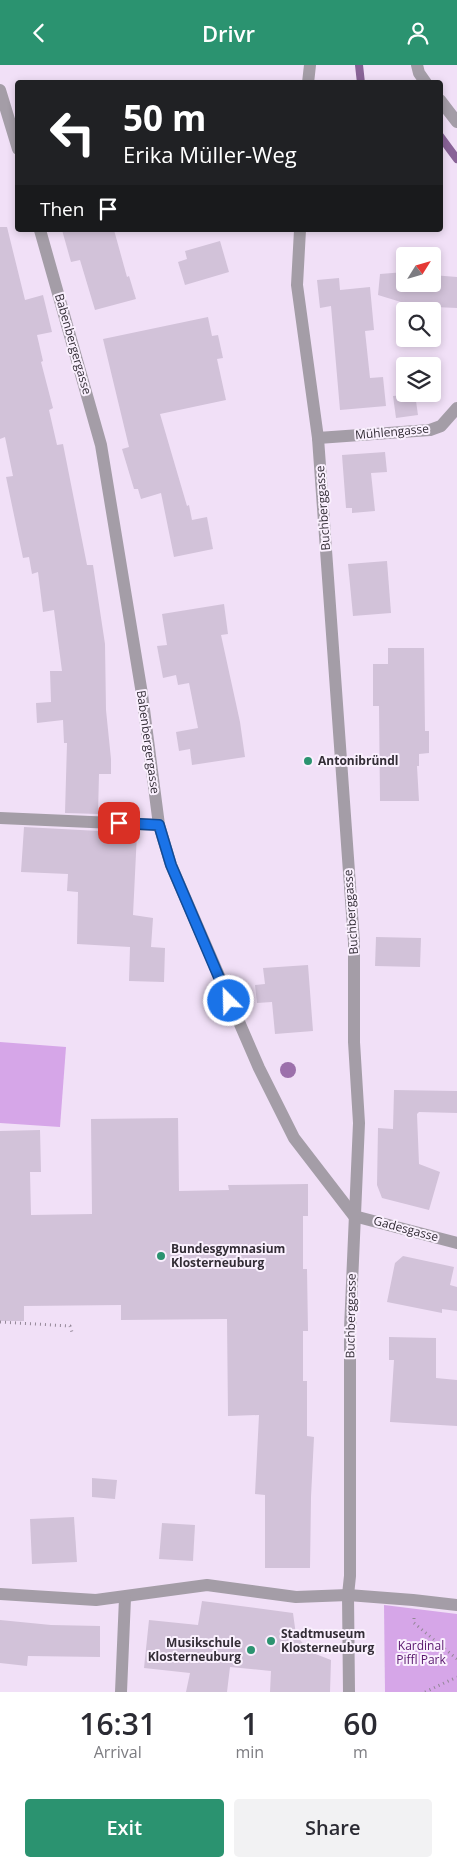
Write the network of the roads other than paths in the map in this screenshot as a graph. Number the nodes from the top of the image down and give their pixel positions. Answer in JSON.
{"nodes":[{"id":1,"x":310,"y":65,"type":"edge"},
{"id":2,"x":417,"y":65,"type":"edge"},
{"id":3,"x":308,"y":80,"type":"edge"},
{"id":4,"x":424,"y":80,"type":"edge"},
{"id":5,"x":0,"y":90,"type":"edge"},
{"id":6,"x":443,"y":105,"type":"edge"},
{"id":7,"x":457,"y":122,"type":"edge"},
{"id":8,"x":15,"y":139,"type":"edge"},
{"id":9,"x":41,"y":232,"type":"edge"},
{"id":10,"x":300,"y":232,"type":"edge"},
{"id":11,"x":457,"y":408,"type":"edge"},
{"id":12,"x":318,"y":438,"type":"junction"},
{"id":13,"x":0,"y":818,"type":"edge"},
{"id":14,"x":159,"y":825,"type":"junction"},
{"id":15,"x":354,"y":1216,"type":"junction"},
{"id":16,"x":457,"y":1243,"type":"edge"},
{"id":17,"x":0,"y":1594,"type":"edge"},
{"id":18,"x":348,"y":1595,"type":"junction"},
{"id":19,"x":125,"y":1598,"type":"junction"},
{"id":20,"x":457,"y":1605,"type":"edge"},
{"id":21,"x":121,"y":1692,"type":"edge"},
{"id":22,"x":349,"y":1692,"type":"edge"}],
"edges":[{"from":1,"to":3,"type":"street"},
{"from":2,"to":4,"type":"street"},
{"from":5,"to":8,"type":"street"},
{"from":6,"to":7,"type":"street"},
{"from":9,"to":14,"type":"street","name":"Babenbergergasse"},
{"from":10,"to":12,"type":"street","name":"Buchberggasse"},
{"from":11,"to":12,"type":"street","name":"Mühlengasse"},
{"from":12,"to":15,"type":"street","name":"Buchberggasse"},
{"from":13,"to":14,"type":"street"},
{"from":14,"to":15,"type":"street","name":"Babenbergergasse"},
{"from":15,"to":16,"type":"street","name":"Gadesgasse"},
{"from":15,"to":18,"type":"street","name":"Buchberggasse"},
{"from":17,"to":19,"type":"street"},
{"from":18,"to":19,"type":"street"},
{"from":18,"to":20,"type":"street"},
{"from":18,"to":22,"type":"street","name":"Buchberggasse"},
{"from":19,"to":21,"type":"street"}]}
